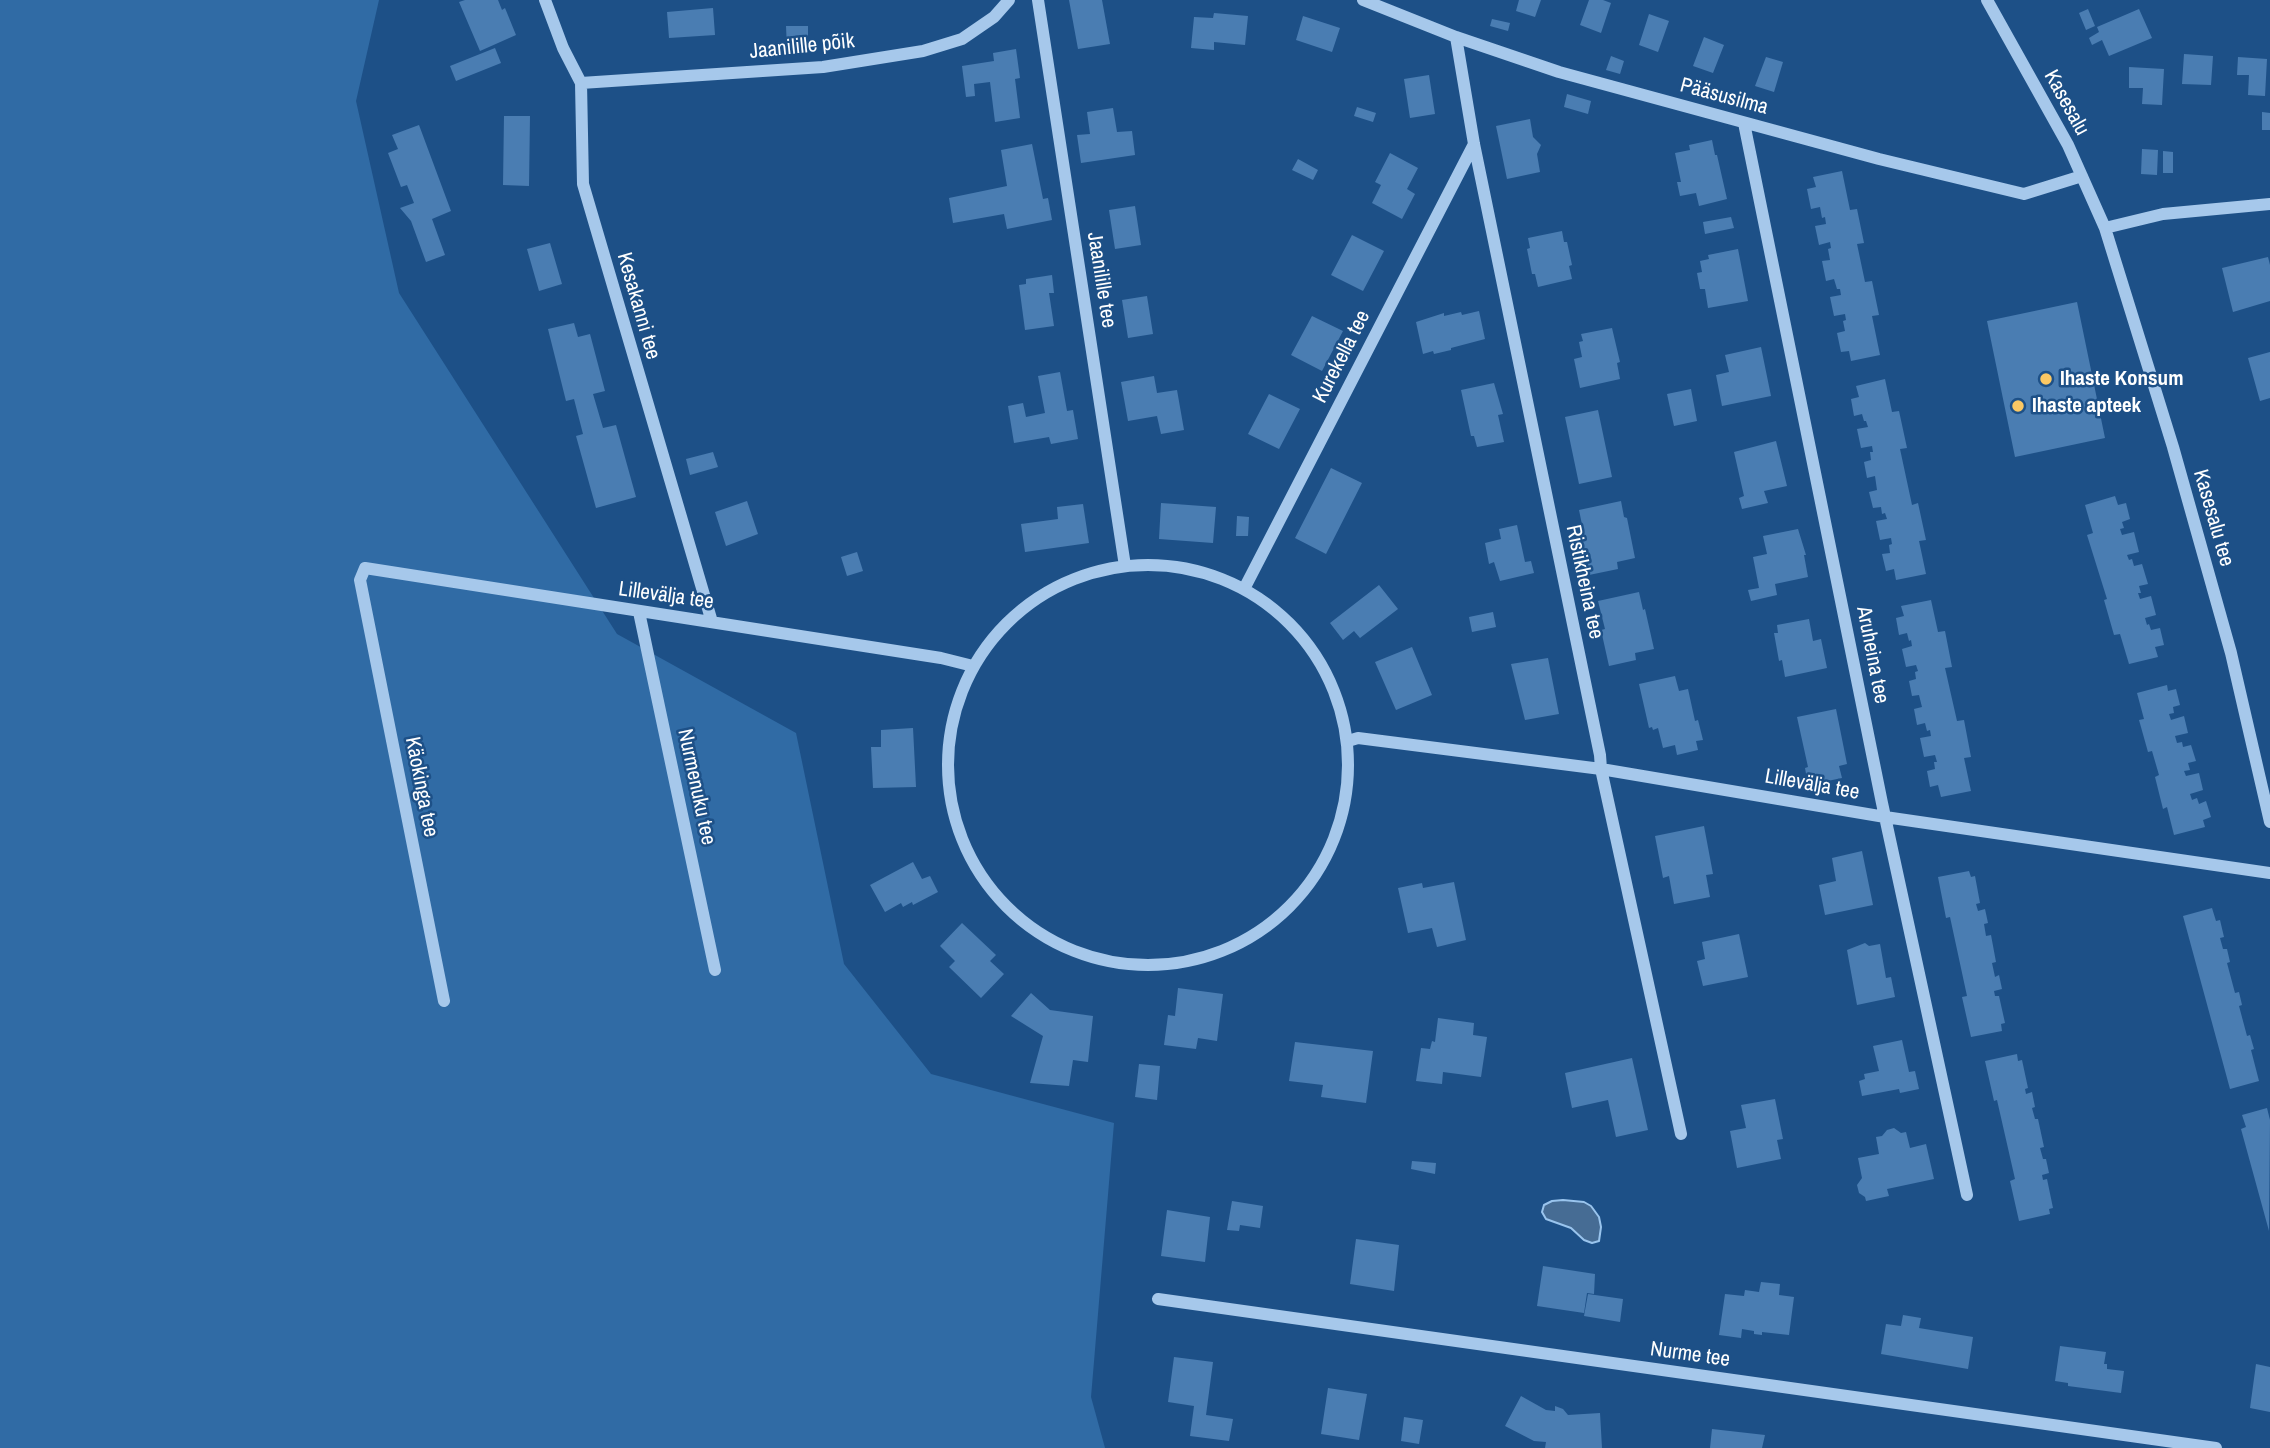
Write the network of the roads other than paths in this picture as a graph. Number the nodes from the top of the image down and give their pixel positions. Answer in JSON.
{"nodes":[{"id":1,"x":545,"y":0,"type":"edge"},
{"id":2,"x":1009,"y":0,"type":"edge"},
{"id":3,"x":1038,"y":0,"type":"edge"},
{"id":4,"x":1363,"y":0,"type":"edge"},
{"id":5,"x":1987,"y":0,"type":"edge"},
{"id":6,"x":1456,"y":37,"type":"junction"},
{"id":7,"x":581,"y":83,"type":"junction"},
{"id":8,"x":1744,"y":122,"type":"junction"},
{"id":9,"x":1474,"y":144,"type":"junction"},
{"id":10,"x":2082,"y":176,"type":"junction"},
{"id":11,"x":2270,"y":204,"type":"edge"},
{"id":12,"x":2105,"y":228,"type":"junction"},
{"id":13,"x":1125,"y":566,"type":"junction"},
{"id":14,"x":360,"y":579,"type":"joint"},
{"id":15,"x":1244,"y":589,"type":"junction"},
{"id":16,"x":639,"y":612,"type":"junction"},
{"id":17,"x":712,"y":622,"type":"junction"},
{"id":18,"x":973,"y":666,"type":"junction"},
{"id":19,"x":1348,"y":741,"type":"junction"},
{"id":20,"x":1601,"y":769,"type":"junction"},
{"id":21,"x":1885,"y":817,"type":"junction"},
{"id":22,"x":2270,"y":822,"type":"edge"},
{"id":23,"x":2270,"y":873,"type":"edge"},
{"id":24,"x":715,"y":970,"type":"dead end"},
{"id":25,"x":444,"y":1001,"type":"dead end"},
{"id":26,"x":1681,"y":1134,"type":"dead end"},
{"id":27,"x":1967,"y":1195,"type":"dead end"},
{"id":28,"x":1158,"y":1299,"type":"dead end"},
{"id":29,"x":2216,"y":1448,"type":"edge"}],
"edges":[{"from":1,"to":7,"type":"street","name":"Kesakanni tee"},
{"from":2,"to":7,"type":"street","name":"Jaanilille põik"},
{"from":3,"to":13,"type":"street","name":"Jaanilille tee"},
{"from":4,"to":6,"type":"street","name":"Pääsusilma"},
{"from":5,"to":10,"type":"street","name":"Kasesalu"},
{"from":6,"to":8,"type":"street","name":"Pääsusilma"},
{"from":6,"to":9,"type":"street","name":"Ristikheina tee"},
{"from":7,"to":17,"type":"street","name":"Kesakanni tee"},
{"from":8,"to":10,"type":"street","name":"Pääsusilma"},
{"from":8,"to":21,"type":"street","name":"Aruheina tee"},
{"from":9,"to":15,"type":"street","name":"Kurekella tee"},
{"from":9,"to":20,"type":"street","name":"Ristikheina tee"},
{"from":10,"to":12,"type":"street","name":"Kasesalu"},
{"from":11,"to":12,"type":"street"},
{"from":12,"to":22,"type":"street","name":"Kasesalu tee"},
{"from":13,"to":15,"type":"street"},
{"from":13,"to":18,"type":"street"},
{"from":14,"to":16,"type":"street","name":"Lillevälja tee"},
{"from":14,"to":25,"type":"street","name":"Käokinga tee"},
{"from":15,"to":19,"type":"street"},
{"from":16,"to":17,"type":"street","name":"Lillevälja tee"},
{"from":16,"to":24,"type":"street","name":"Nurmenuku tee"},
{"from":17,"to":18,"type":"street","name":"Lillevälja tee"},
{"from":18,"to":19,"type":"street"},
{"from":19,"to":20,"type":"street","name":"Lillevälja tee"},
{"from":20,"to":21,"type":"street","name":"Lillevälja tee"},
{"from":20,"to":26,"type":"street","name":"Ristikheina tee"},
{"from":21,"to":23,"type":"street","name":"Lillevälja tee"},
{"from":21,"to":27,"type":"street","name":"Aruheina tee"},
{"from":28,"to":29,"type":"street","name":"Nurme tee"}]}
